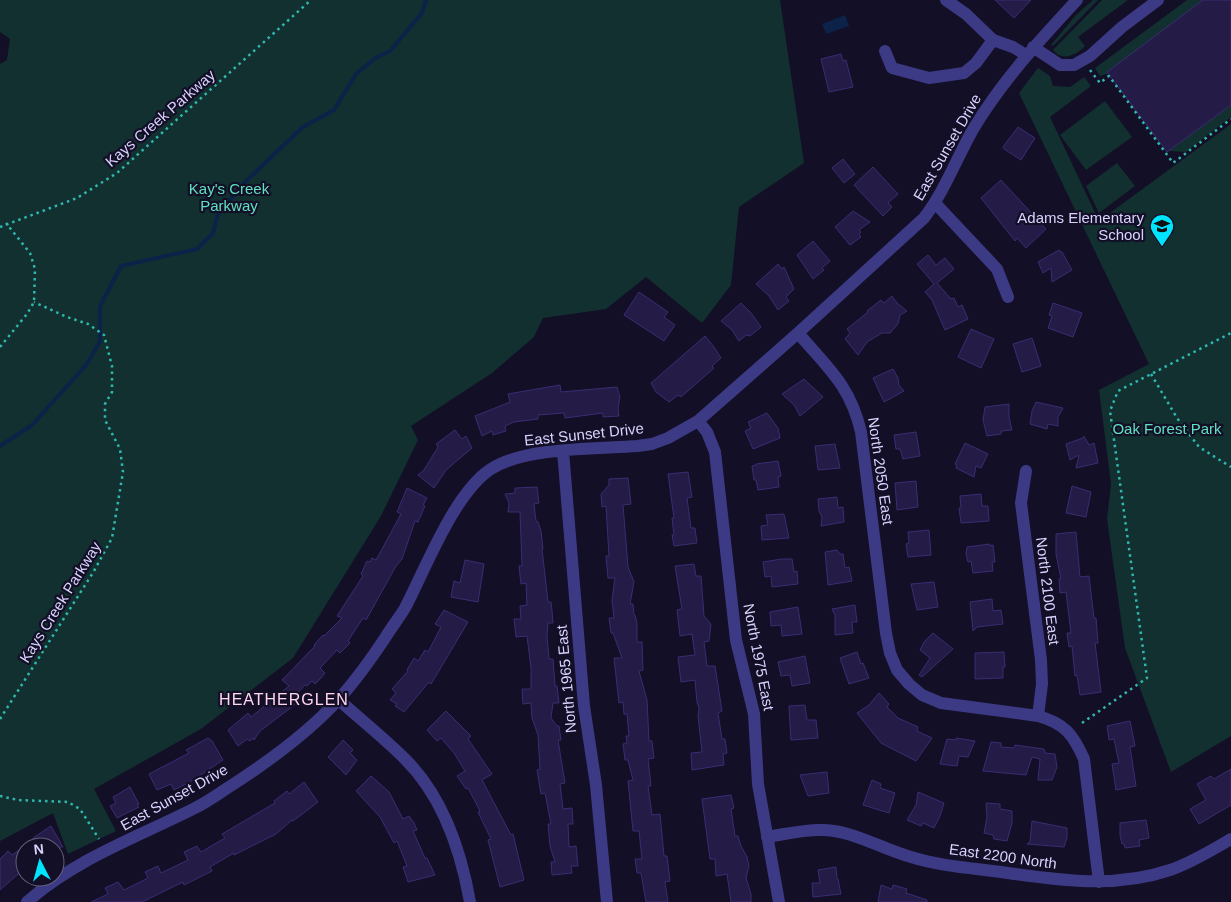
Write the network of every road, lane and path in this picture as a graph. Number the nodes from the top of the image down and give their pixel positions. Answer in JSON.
{"nodes":[{"id":1,"x":311,"y":0,"type":"edge"},
{"id":2,"x":946,"y":0,"type":"edge"},
{"id":3,"x":1077,"y":0,"type":"edge"},
{"id":4,"x":1158,"y":0,"type":"edge"},
{"id":5,"x":993,"y":40,"type":"junction"},
{"id":6,"x":885,"y":51,"type":"dead end"},
{"id":7,"x":1030,"y":51,"type":"junction"},
{"id":8,"x":1089,"y":69,"type":"dead end"},
{"id":9,"x":1231,"y":120,"type":"edge"},
{"id":10,"x":935,"y":203,"type":"junction"},
{"id":11,"x":6,"y":223,"type":"junction"},
{"id":12,"x":0,"y":227,"type":"edge"},
{"id":13,"x":1008,"y":297,"type":"dead end"},
{"id":14,"x":34,"y":302,"type":"junction"},
{"id":15,"x":1231,"y":333,"type":"edge"},
{"id":16,"x":798,"y":334,"type":"junction"},
{"id":17,"x":0,"y":347,"type":"edge"},
{"id":18,"x":1151,"y":374,"type":"junction"},
{"id":19,"x":698,"y":421,"type":"junction"},
{"id":20,"x":563,"y":451,"type":"junction"},
{"id":21,"x":1231,"y":467,"type":"edge"},
{"id":22,"x":1026,"y":470,"type":"dead end"},
{"id":23,"x":339,"y":700,"type":"junction"},
{"id":24,"x":1038,"y":716,"type":"junction"},
{"id":25,"x":0,"y":719,"type":"edge"},
{"id":26,"x":1082,"y":723,"type":"dead end"},
{"id":27,"x":0,"y":796,"type":"edge"},
{"id":28,"x":767,"y":838,"type":"junction"},
{"id":29,"x":99,"y":839,"type":"dead end"},
{"id":30,"x":1231,"y":839,"type":"edge"},
{"id":31,"x":1099,"y":882,"type":"junction"},
{"id":32,"x":27,"y":902,"type":"edge"},
{"id":33,"x":470,"y":902,"type":"edge"},
{"id":34,"x":607,"y":902,"type":"edge"},
{"id":35,"x":779,"y":902,"type":"edge"}],
"edges":[{"from":1,"to":11,"type":"path","name":"Kays Creek Parkway"},
{"from":2,"to":5,"type":"street"},
{"from":3,"to":7,"type":"street","name":"East Sunset Drive"},
{"from":4,"to":7,"type":"street"},
{"from":5,"to":6,"type":"street"},
{"from":5,"to":7,"type":"street"},
{"from":7,"to":10,"type":"street","name":"East Sunset Drive"},
{"from":8,"to":9,"type":"path"},
{"from":10,"to":13,"type":"street"},
{"from":10,"to":16,"type":"street","name":"East Sunset Drive"},
{"from":11,"to":12,"type":"path","name":"Kays Creek Parkway"},
{"from":11,"to":14,"type":"path"},
{"from":14,"to":17,"type":"path"},
{"from":14,"to":25,"type":"path","name":"Kays Creek Parkway"},
{"from":15,"to":18,"type":"path"},
{"from":16,"to":19,"type":"street","name":"East Sunset Drive"},
{"from":16,"to":24,"type":"street","name":"North 2050 East"},
{"from":18,"to":21,"type":"path"},
{"from":18,"to":26,"type":"path"},
{"from":19,"to":20,"type":"street","name":"East Sunset Drive"},
{"from":19,"to":28,"type":"street","name":"North 1975 East"},
{"from":20,"to":23,"type":"street","name":"East Sunset Drive"},
{"from":20,"to":34,"type":"street","name":"North 1965 East"},
{"from":22,"to":24,"type":"street","name":"North 2100 East"},
{"from":23,"to":32,"type":"street","name":"East Sunset Drive"},
{"from":23,"to":33,"type":"street"},
{"from":24,"to":31,"type":"street"},
{"from":27,"to":29,"type":"path"},
{"from":28,"to":31,"type":"street","name":"East 2200 North"},
{"from":28,"to":35,"type":"street","name":"North 1975 East"},
{"from":30,"to":31,"type":"street","name":"East 2200 North"}]}
